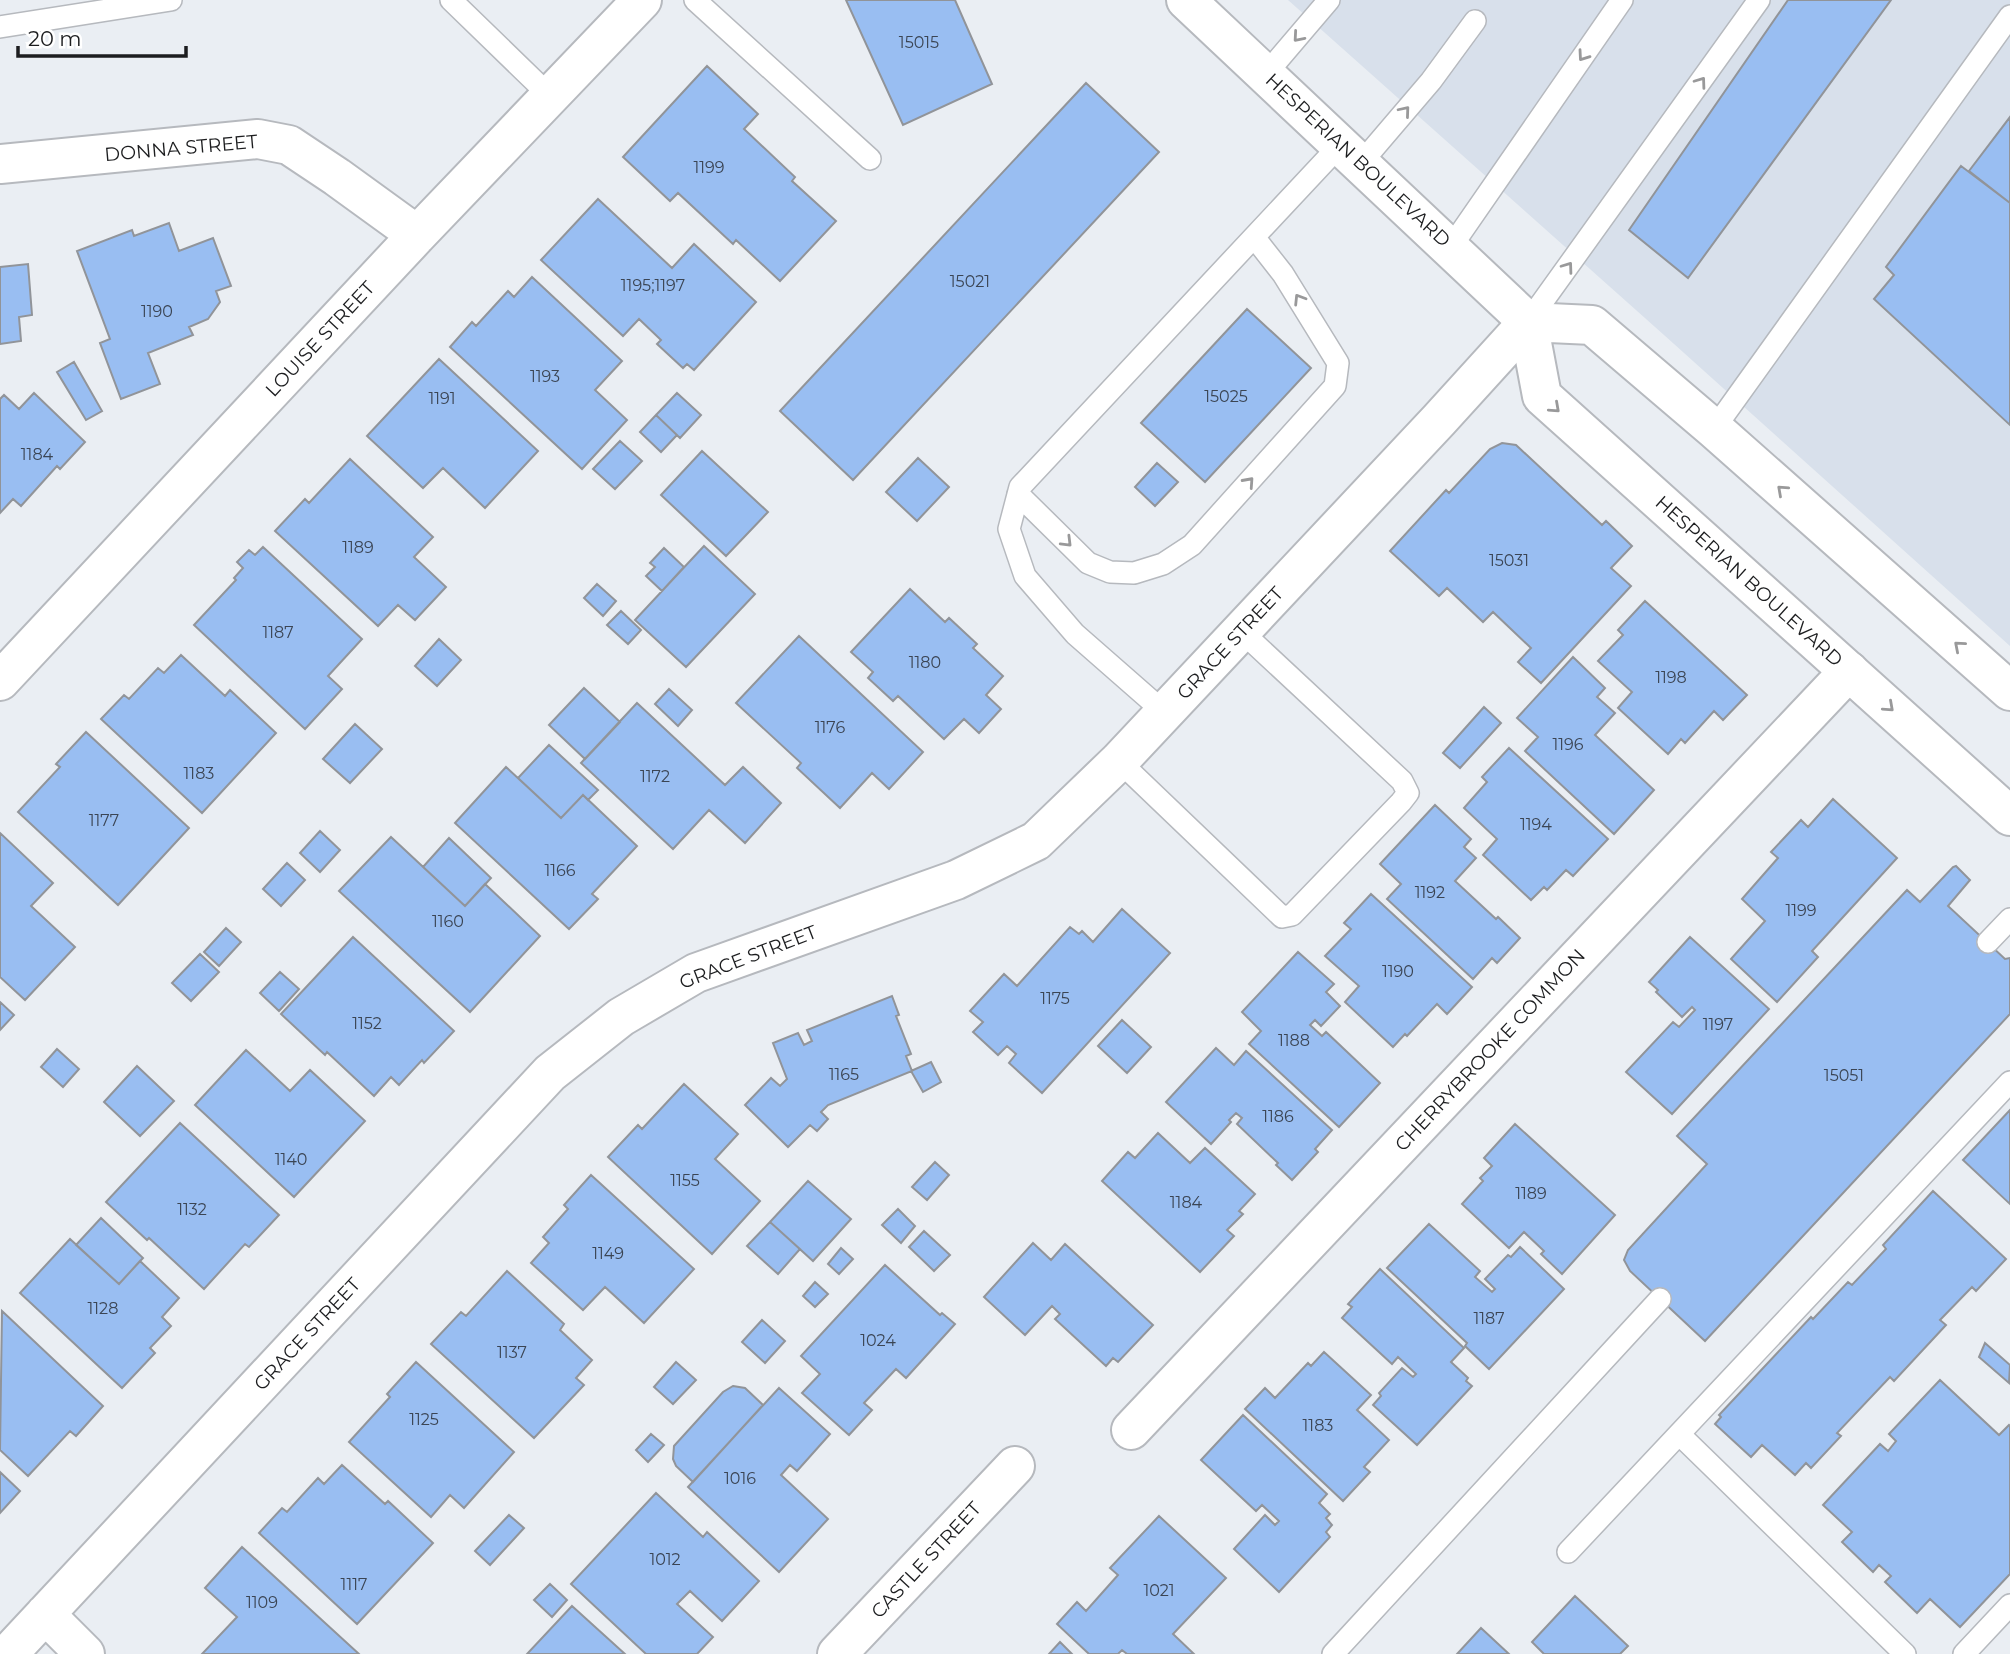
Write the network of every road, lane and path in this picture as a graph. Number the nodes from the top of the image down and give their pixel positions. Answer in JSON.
{"nodes":[{"id":1,"x":171,"y":0,"type":"edge"},
{"id":2,"x":451,"y":0,"type":"edge"},
{"id":3,"x":642,"y":0,"type":"edge"},
{"id":4,"x":695,"y":0,"type":"edge"},
{"id":5,"x":1329,"y":0,"type":"edge"},
{"id":6,"x":1622,"y":0,"type":"edge"},
{"id":7,"x":1759,"y":0,"type":"edge"},
{"id":8,"x":1190,"y":2,"type":"edge"},
{"id":9,"x":2010,"y":16,"type":"edge"},
{"id":10,"x":1475,"y":21,"type":"dead end"},
{"id":11,"x":0,"y":27,"type":"edge"},
{"id":12,"x":1266,"y":74,"type":"junction"},
{"id":13,"x":550,"y":96,"type":"junction"},
{"id":14,"x":1351,"y":154,"type":"junction"},
{"id":15,"x":870,"y":159,"type":"dead end"},
{"id":16,"x":0,"y":164,"type":"edge"},
{"id":17,"x":417,"y":235,"type":"junction"},
{"id":18,"x":1254,"y":237,"type":"junction"},
{"id":19,"x":1451,"y":247,"type":"junction"},
{"id":20,"x":1528,"y":322,"type":"junction"},
{"id":21,"x":1714,"y":429,"type":"junction"},
{"id":22,"x":1018,"y":494,"type":"junction"},
{"id":23,"x":1241,"y":631,"type":"junction"},
{"id":24,"x":1849,"y":671,"type":"junction"},
{"id":25,"x":0,"y":681,"type":"edge"},
{"id":26,"x":2010,"y":691,"type":"edge"},
{"id":27,"x":1164,"y":712,"type":"junction"},
{"id":28,"x":1119,"y":761,"type":"junction"},
{"id":29,"x":2010,"y":817,"type":"edge"},
{"id":30,"x":2010,"y":919,"type":"edge"},
{"id":31,"x":1988,"y":942,"type":"dead end"},
{"id":32,"x":2010,"y":1082,"type":"edge"},
{"id":33,"x":1660,"y":1299,"type":"dead end"},
{"id":34,"x":1131,"y":1430,"type":"dead end"},
{"id":35,"x":1679,"y":1434,"type":"junction"},
{"id":36,"x":1015,"y":1466,"type":"dead end"},
{"id":37,"x":1568,"y":1552,"type":"dead end"},
{"id":38,"x":2010,"y":1605,"type":"edge"},
{"id":39,"x":46,"y":1614,"type":"junction"},
{"id":40,"x":8,"y":1654,"type":"edge"},
{"id":41,"x":85,"y":1654,"type":"edge"},
{"id":42,"x":837,"y":1654,"type":"edge"},
{"id":43,"x":1333,"y":1654,"type":"edge"},
{"id":44,"x":1905,"y":1654,"type":"edge"},
{"id":45,"x":1965,"y":1654,"type":"edge"}],
"edges":[{"from":1,"to":11,"type":"lane"},
{"from":2,"to":13,"type":"lane"},
{"from":3,"to":13,"type":"street","name":"LOUISE STREET"},
{"from":4,"to":15,"type":"lane"},
{"from":5,"to":12,"type":"lane","one_way":true},
{"from":6,"to":19,"type":"lane","one_way":true},
{"from":20,"to":7,"type":"lane","one_way":true},
{"from":8,"to":12,"type":"street","name":"HESPERIAN BOULEVARD"},
{"from":9,"to":21,"type":"lane"},
{"from":14,"to":10,"type":"lane","one_way":true},
{"from":12,"to":14,"type":"street","name":"HESPERIAN BOULEVARD"},
{"from":13,"to":17,"type":"street","name":"LOUISE STREET"},
{"from":14,"to":18,"type":"lane"},
{"from":14,"to":19,"type":"street","name":"HESPERIAN BOULEVARD"},
{"from":16,"to":17,"type":"street","name":"DONNA STREET"},
{"from":17,"to":25,"type":"street","name":"LOUISE STREET"},
{"from":18,"to":22,"type":"lane"},
{"from":22,"to":18,"type":"lane","one_way":true},
{"from":19,"to":20,"type":"street","name":"HESPERIAN BOULEVARD"},
{"from":20,"to":21,"type":"street"},
{"from":20,"to":23,"type":"street","name":"GRACE STREET"},
{"from":20,"to":24,"type":"street","name":"HESPERIAN BOULEVARD","one_way":true},
{"from":26,"to":21,"type":"street","one_way":true},
{"from":22,"to":27,"type":"lane"},
{"from":23,"to":27,"type":"street","name":"GRACE STREET"},
{"from":23,"to":28,"type":"lane"},
{"from":24,"to":29,"type":"street","name":"HESPERIAN BOULEVARD","one_way":true},
{"from":24,"to":34,"type":"street","name":"CHERRYBROOKE COMMON"},
{"from":27,"to":28,"type":"street","name":"GRACE STREET"},
{"from":28,"to":39,"type":"street","name":"GRACE STREET"},
{"from":30,"to":31,"type":"lane"},
{"from":32,"to":35,"type":"lane"},
{"from":33,"to":43,"type":"lane"},
{"from":35,"to":37,"type":"lane"},
{"from":35,"to":44,"type":"lane"},
{"from":36,"to":42,"type":"street","name":"CASTLE STREET"},
{"from":38,"to":45,"type":"lane"},
{"from":39,"to":40,"type":"street","name":"GRACE STREET"},
{"from":39,"to":41,"type":"street"}]}
